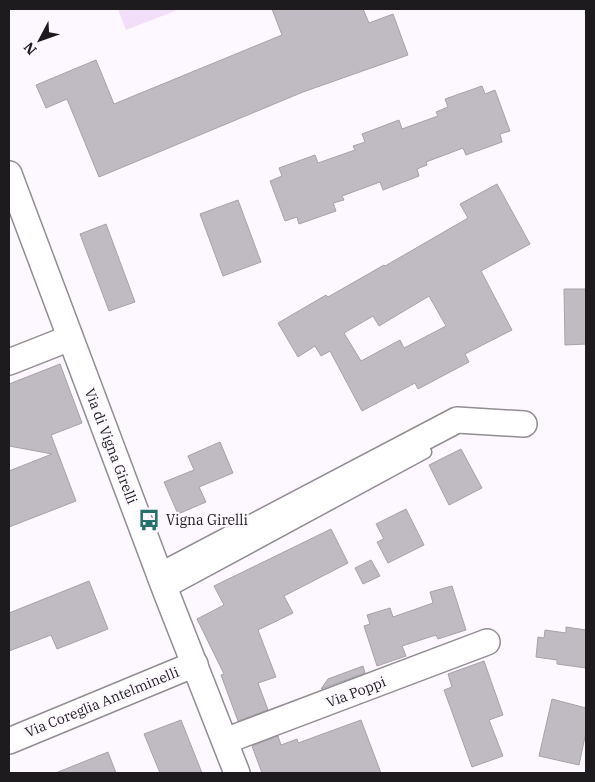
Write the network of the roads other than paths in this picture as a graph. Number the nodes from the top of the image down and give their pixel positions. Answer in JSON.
{"nodes":[{"id":1,"x":9,"y":174,"type":"edge"},
{"id":2,"x":70,"y":338,"type":"junction"},
{"id":3,"x":9,"y":362,"type":"edge"},
{"id":4,"x":524,"y":424,"type":"dead end"},
{"id":5,"x":424,"y":452,"type":"dead end"},
{"id":6,"x":163,"y":584,"type":"junction"},
{"id":7,"x":487,"y":642,"type":"dead end"},
{"id":8,"x":195,"y":664,"type":"junction"},
{"id":9,"x":9,"y":741,"type":"edge"},
{"id":10,"x":225,"y":742,"type":"junction"},
{"id":11,"x":237,"y":773,"type":"edge"}],
"edges":[{"from":1,"to":2,"type":"street","name":"Via di Vigna Girelli"},
{"from":2,"to":3,"type":"street"},
{"from":2,"to":6,"type":"street","name":"Via di Vigna Girelli"},
{"from":4,"to":6,"type":"street"},
{"from":5,"to":6,"type":"lane"},
{"from":6,"to":8,"type":"street","name":"Via di Vigna Girelli"},
{"from":7,"to":10,"type":"street","name":"Via Poppi"},
{"from":8,"to":9,"type":"street","name":"Via Coreglia Antelminelli"},
{"from":8,"to":10,"type":"street","name":"Via di Vigna Girelli"},
{"from":10,"to":11,"type":"street","name":"Via di Vigna Girelli"}]}
